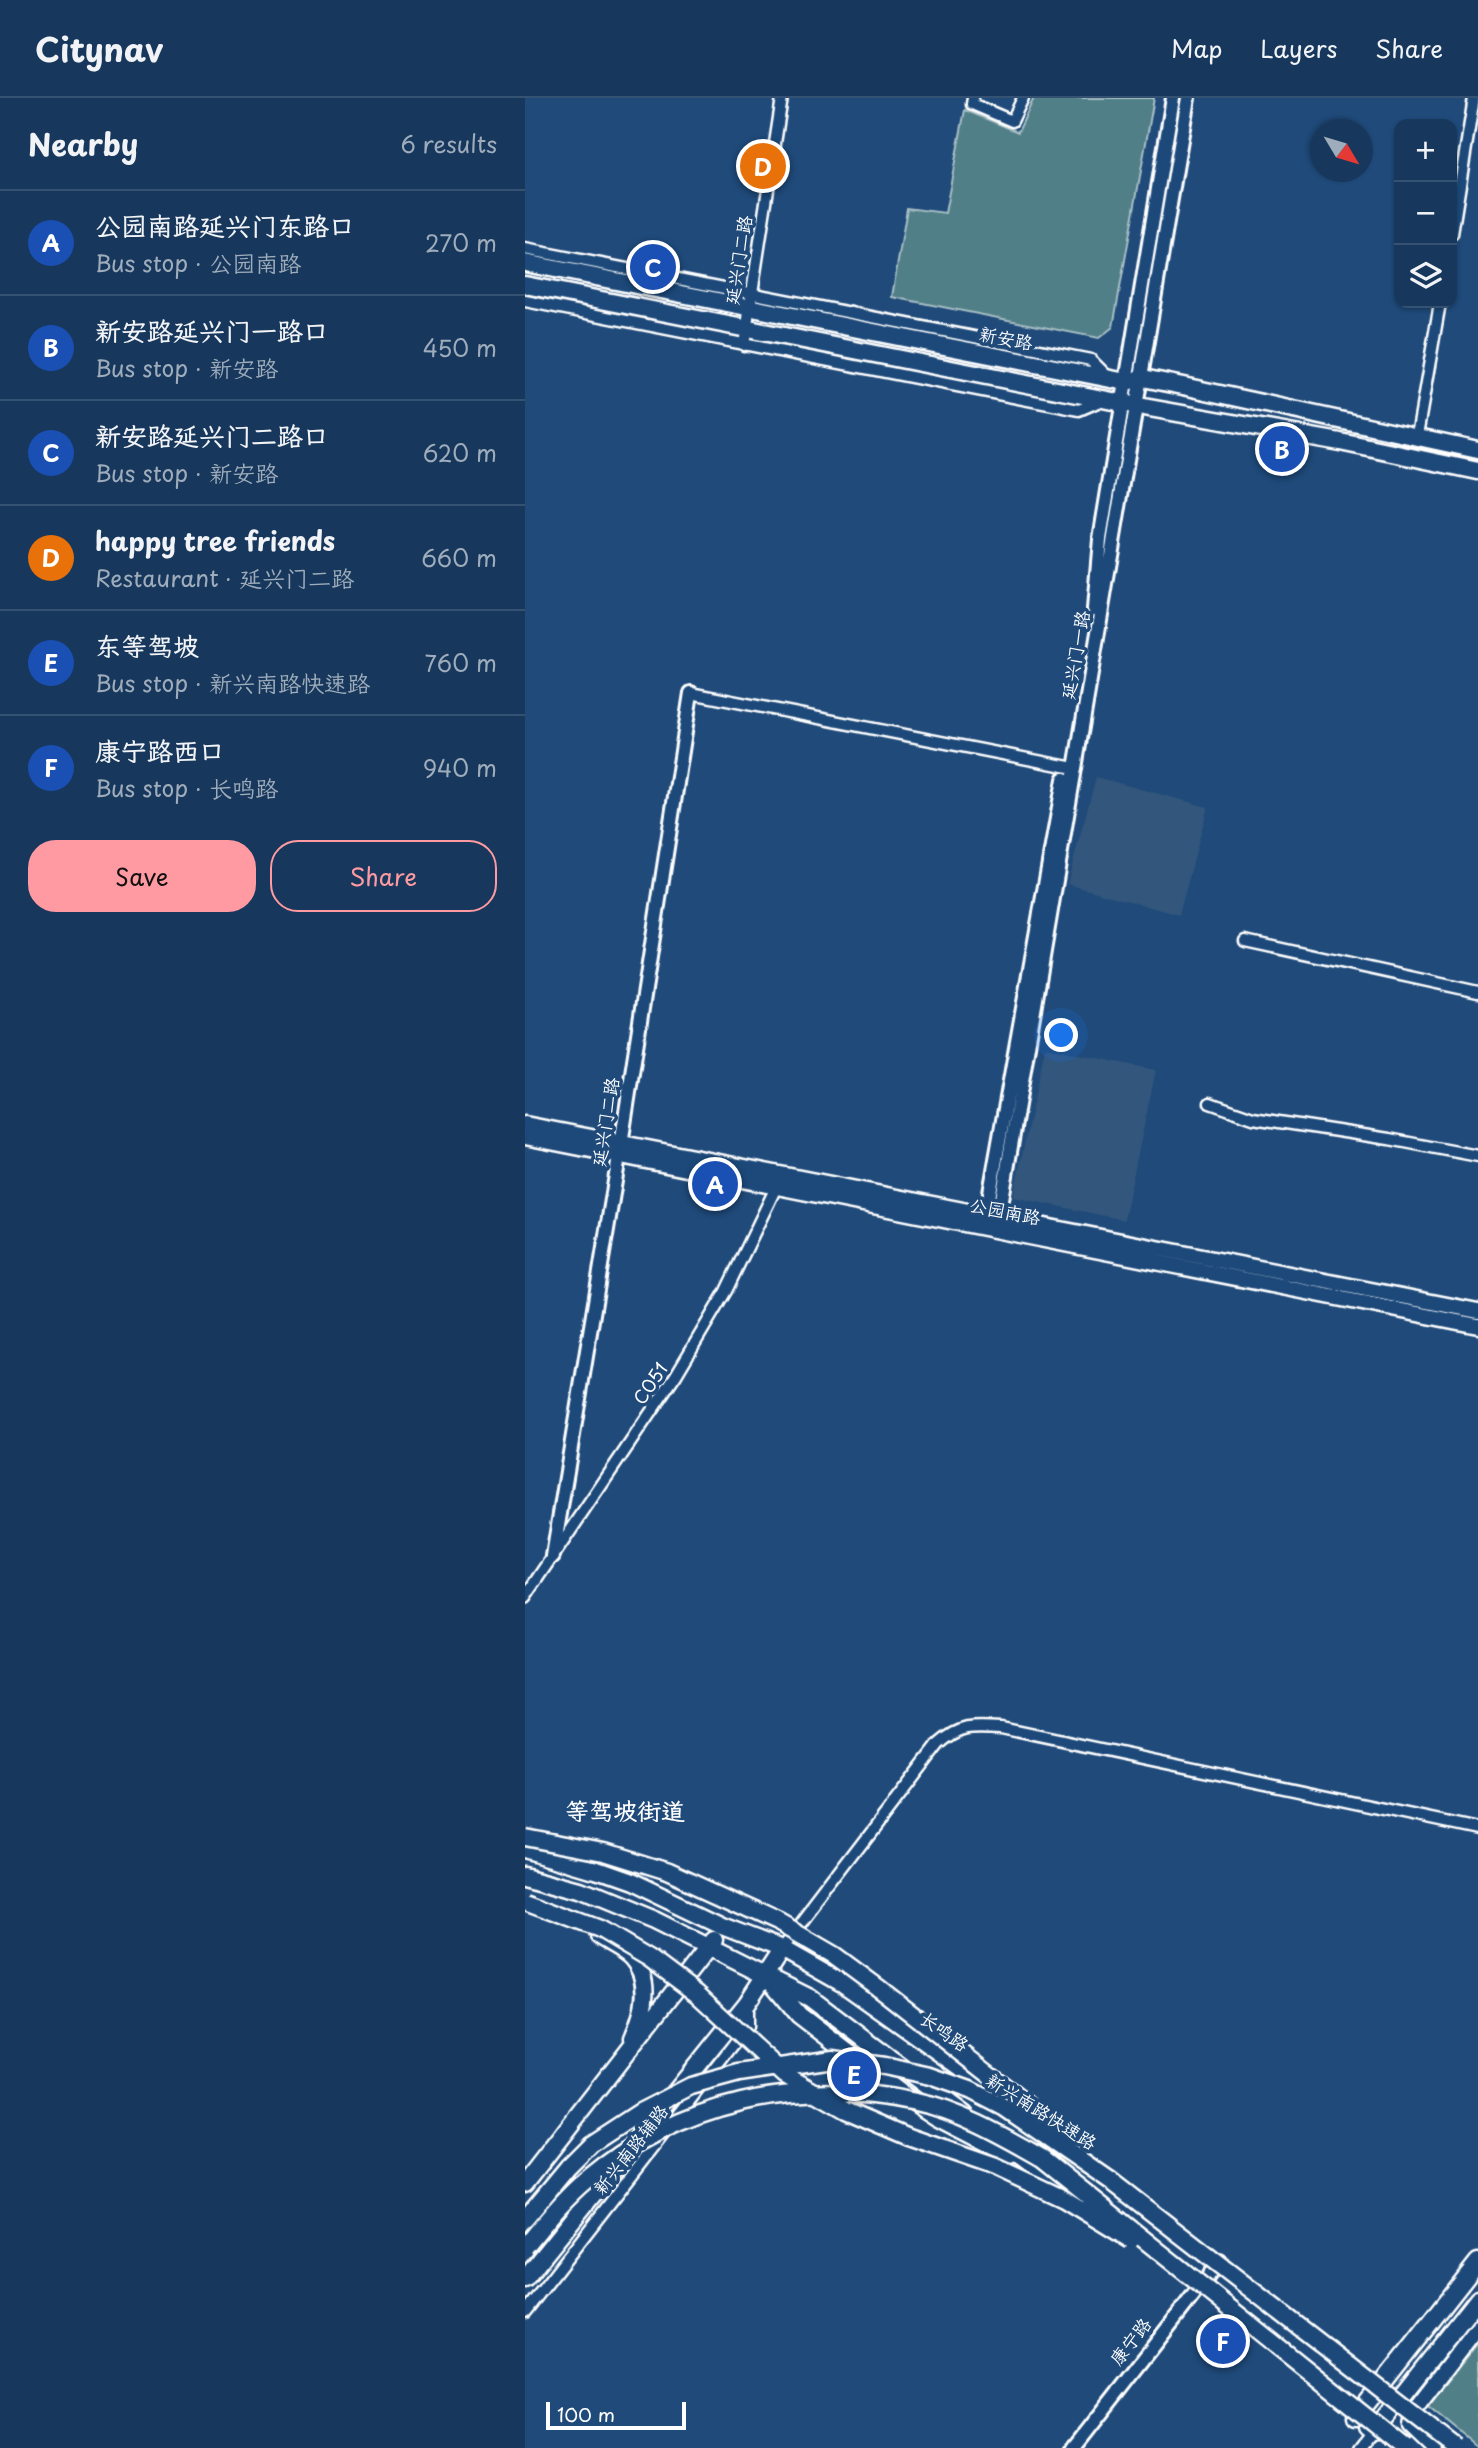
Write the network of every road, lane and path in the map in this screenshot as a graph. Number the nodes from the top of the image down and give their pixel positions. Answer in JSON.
{"nodes":[{"id":1,"x":782,"y":98,"type":"edge"},
{"id":2,"x":973,"y":98,"type":"edge"},
{"id":3,"x":1023,"y":98,"type":"edge"},
{"id":4,"x":1173,"y":98,"type":"edge"},
{"id":5,"x":1188,"y":98,"type":"edge"},
{"id":6,"x":1474,"y":98,"type":"edge"},
{"id":7,"x":1469,"y":137,"type":"junction"},
{"id":8,"x":1478,"y":146,"type":"edge"},
{"id":9,"x":1457,"y":205,"type":"edge"},
{"id":10,"x":525,"y":248,"type":"edge"},
{"id":11,"x":525,"y":263,"type":"edge"},
{"id":12,"x":525,"y":285,"type":"edge"},
{"id":13,"x":751,"y":300,"type":"junction"},
{"id":14,"x":525,"y":301,"type":"edge"},
{"id":15,"x":1439,"y":308,"type":"edge"},
{"id":16,"x":745,"y":337,"type":"junction"},
{"id":17,"x":1143,"y":378,"type":"junction"},
{"id":18,"x":1118,"y":381,"type":"junction"},
{"id":19,"x":1130,"y":405,"type":"junction"},
{"id":20,"x":1417,"y":435,"type":"junction"},
{"id":21,"x":1478,"y":450,"type":"edge"},
{"id":22,"x":1478,"y":471,"type":"edge"},
{"id":23,"x":691,"y":693,"type":"joint"},
{"id":24,"x":1070,"y":767,"type":"junction"},
{"id":25,"x":1245,"y":941,"type":"dead end"},
{"id":26,"x":1478,"y":992,"type":"edge"},
{"id":27,"x":1210,"y":1103,"type":"dead end"},
{"id":28,"x":525,"y":1124,"type":"edge"},
{"id":29,"x":525,"y":1137,"type":"edge"},
{"id":30,"x":620,"y":1150,"type":"junction"},
{"id":31,"x":1478,"y":1156,"type":"edge"},
{"id":32,"x":780,"y":1180,"type":"junction"},
{"id":33,"x":992,"y":1216,"type":"junction"},
{"id":34,"x":1478,"y":1311,"type":"edge"},
{"id":35,"x":1478,"y":1326,"type":"edge"},
{"id":36,"x":553,"y":1556,"type":"junction"},
{"id":37,"x":525,"y":1598,"type":"edge"},
{"id":38,"x":1478,"y":1829,"type":"edge"},
{"id":39,"x":525,"y":1837,"type":"edge"},
{"id":40,"x":525,"y":1849,"type":"edge"},
{"id":41,"x":525,"y":1875,"type":"edge"},
{"id":42,"x":525,"y":1902,"type":"edge"},
{"id":43,"x":525,"y":1908,"type":"edge"},
{"id":44,"x":722,"y":1926,"type":"junction"},
{"id":45,"x":711,"y":1948,"type":"junction"},
{"id":46,"x":782,"y":1949,"type":"junction"},
{"id":47,"x":765,"y":1975,"type":"junction"},
{"id":48,"x":747,"y":2003,"type":"junction"},
{"id":49,"x":627,"y":2054,"type":"junction"},
{"id":50,"x":1111,"y":2181,"type":"junction"},
{"id":51,"x":525,"y":2183,"type":"edge"},
{"id":52,"x":525,"y":2219,"type":"edge"},
{"id":53,"x":563,"y":2232,"type":"junction"},
{"id":54,"x":525,"y":2247,"type":"edge"},
{"id":55,"x":1220,"y":2260,"type":"junction"},
{"id":56,"x":1478,"y":2262,"type":"edge"},
{"id":57,"x":1179,"y":2268,"type":"junction"},
{"id":58,"x":525,"y":2279,"type":"edge"},
{"id":59,"x":525,"y":2289,"type":"edge"},
{"id":60,"x":1197,"y":2290,"type":"junction"},
{"id":61,"x":1478,"y":2299,"type":"edge"},
{"id":62,"x":525,"y":2312,"type":"edge"},
{"id":63,"x":1478,"y":2327,"type":"edge"},
{"id":64,"x":1381,"y":2384,"type":"junction"},
{"id":65,"x":1399,"y":2398,"type":"junction"},
{"id":66,"x":1356,"y":2417,"type":"junction"},
{"id":67,"x":1374,"y":2431,"type":"junction"},
{"id":68,"x":1431,"y":2446,"type":"edge"},
{"id":69,"x":1073,"y":2448,"type":"edge"},
{"id":70,"x":1361,"y":2448,"type":"edge"},
{"id":71,"x":1395,"y":2448,"type":"edge"},
{"id":72,"x":1405,"y":2448,"type":"edge"},
{"id":73,"x":1456,"y":2448,"type":"edge"}],
"edges":[{"from":1,"to":13,"type":"street","name":"延兴门二路"},
{"from":2,"to":3,"type":"street"},
{"from":4,"to":18,"type":"street","name":"延兴门一路"},
{"from":5,"to":17,"type":"street","name":"延兴门一路"},
{"from":6,"to":7,"type":"street"},
{"from":7,"to":8,"type":"street"},
{"from":7,"to":9,"type":"street"},
{"from":10,"to":13,"type":"street"},
{"from":11,"to":13,"type":"main road","name":"新安路"},
{"from":12,"to":16,"type":"main road"},
{"from":13,"to":16,"type":"street","name":"延兴门二路"},
{"from":13,"to":18,"type":"main road","name":"新安路"},
{"from":14,"to":16,"type":"street"},
{"from":15,"to":20,"type":"street"},
{"from":16,"to":19,"type":"main road"},
{"from":17,"to":18,"type":"main road","name":"新安路"},
{"from":17,"to":19,"type":"street","name":"延兴门一路"},
{"from":17,"to":20,"type":"main road","name":"新安路"},
{"from":18,"to":19,"type":"street","name":"延兴门一路"},
{"from":19,"to":22,"type":"main road"},
{"from":19,"to":24,"type":"street","name":"延兴门一路"},
{"from":20,"to":21,"type":"main road","name":"新安路"},
{"from":23,"to":24,"type":"street"},
{"from":23,"to":30,"type":"street","name":"延兴门二路"},
{"from":24,"to":33,"type":"street","name":"延兴门一路"},
{"from":25,"to":26,"type":"street"},
{"from":27,"to":31,"type":"street"},
{"from":28,"to":30,"type":"main road","name":"公园南路"},
{"from":29,"to":30,"type":"main road","name":"公园南路"},
{"from":30,"to":32,"type":"main road","name":"公园南路"},
{"from":30,"to":36,"type":"street","name":"延兴门二路"},
{"from":32,"to":33,"type":"main road","name":"公园南路"},
{"from":32,"to":35,"type":"main road","name":"公园南路"},
{"from":32,"to":36,"type":"street","name":"C051"},
{"from":33,"to":34,"type":"main road","name":"公园南路"},
{"from":36,"to":37,"type":"street","name":"C051"},
{"from":38,"to":46,"type":"street"},
{"from":39,"to":50,"type":"main road","bridge":true},
{"from":40,"to":44,"type":"main road","name":"长鸣路"},
{"from":41,"to":45,"type":"main road"},
{"from":42,"to":57,"type":"main road","bridge":true},
{"from":43,"to":49,"type":"main road"},
{"from":44,"to":45,"type":"main road"},
{"from":44,"to":46,"type":"main road","name":"长鸣路"},
{"from":45,"to":47,"type":"main road"},
{"from":45,"to":49,"type":"main road"},
{"from":46,"to":47,"type":"main road"},
{"from":46,"to":55,"type":"main road","name":"长鸣路"},
{"from":47,"to":48,"type":"main road"},
{"from":47,"to":60,"type":"main road"},
{"from":48,"to":53,"type":"main road"},
{"from":48,"to":62,"type":"street","name":"新兴南路辅路"},
{"from":49,"to":51,"type":"main road"},
{"from":50,"to":52,"type":"main road","name":"新兴南路快速路","bridge":true},
{"from":50,"to":73,"type":"main road","name":"新兴南路快速路","bridge":true},
{"from":53,"to":58,"type":"main road"},
{"from":53,"to":59,"type":"main road"},
{"from":54,"to":57,"type":"main road","bridge":true},
{"from":55,"to":60,"type":"street","name":"康宁路"},
{"from":55,"to":64,"type":"main road","name":"长鸣路"},
{"from":56,"to":64,"type":"main road"},
{"from":57,"to":72,"type":"main road","bridge":true},
{"from":60,"to":66,"type":"main road"},
{"from":60,"to":69,"type":"street","name":"康宁路"},
{"from":61,"to":65,"type":"main road"},
{"from":63,"to":68,"type":"main road"},
{"from":64,"to":65,"type":"main road","name":"长鸣路"},
{"from":64,"to":66,"type":"main road"},
{"from":65,"to":67,"type":"main road"},
{"from":66,"to":67,"type":"main road"},
{"from":67,"to":68,"type":"main road"},
{"from":67,"to":70,"type":"street"},
{"from":67,"to":71,"type":"main road"}]}
